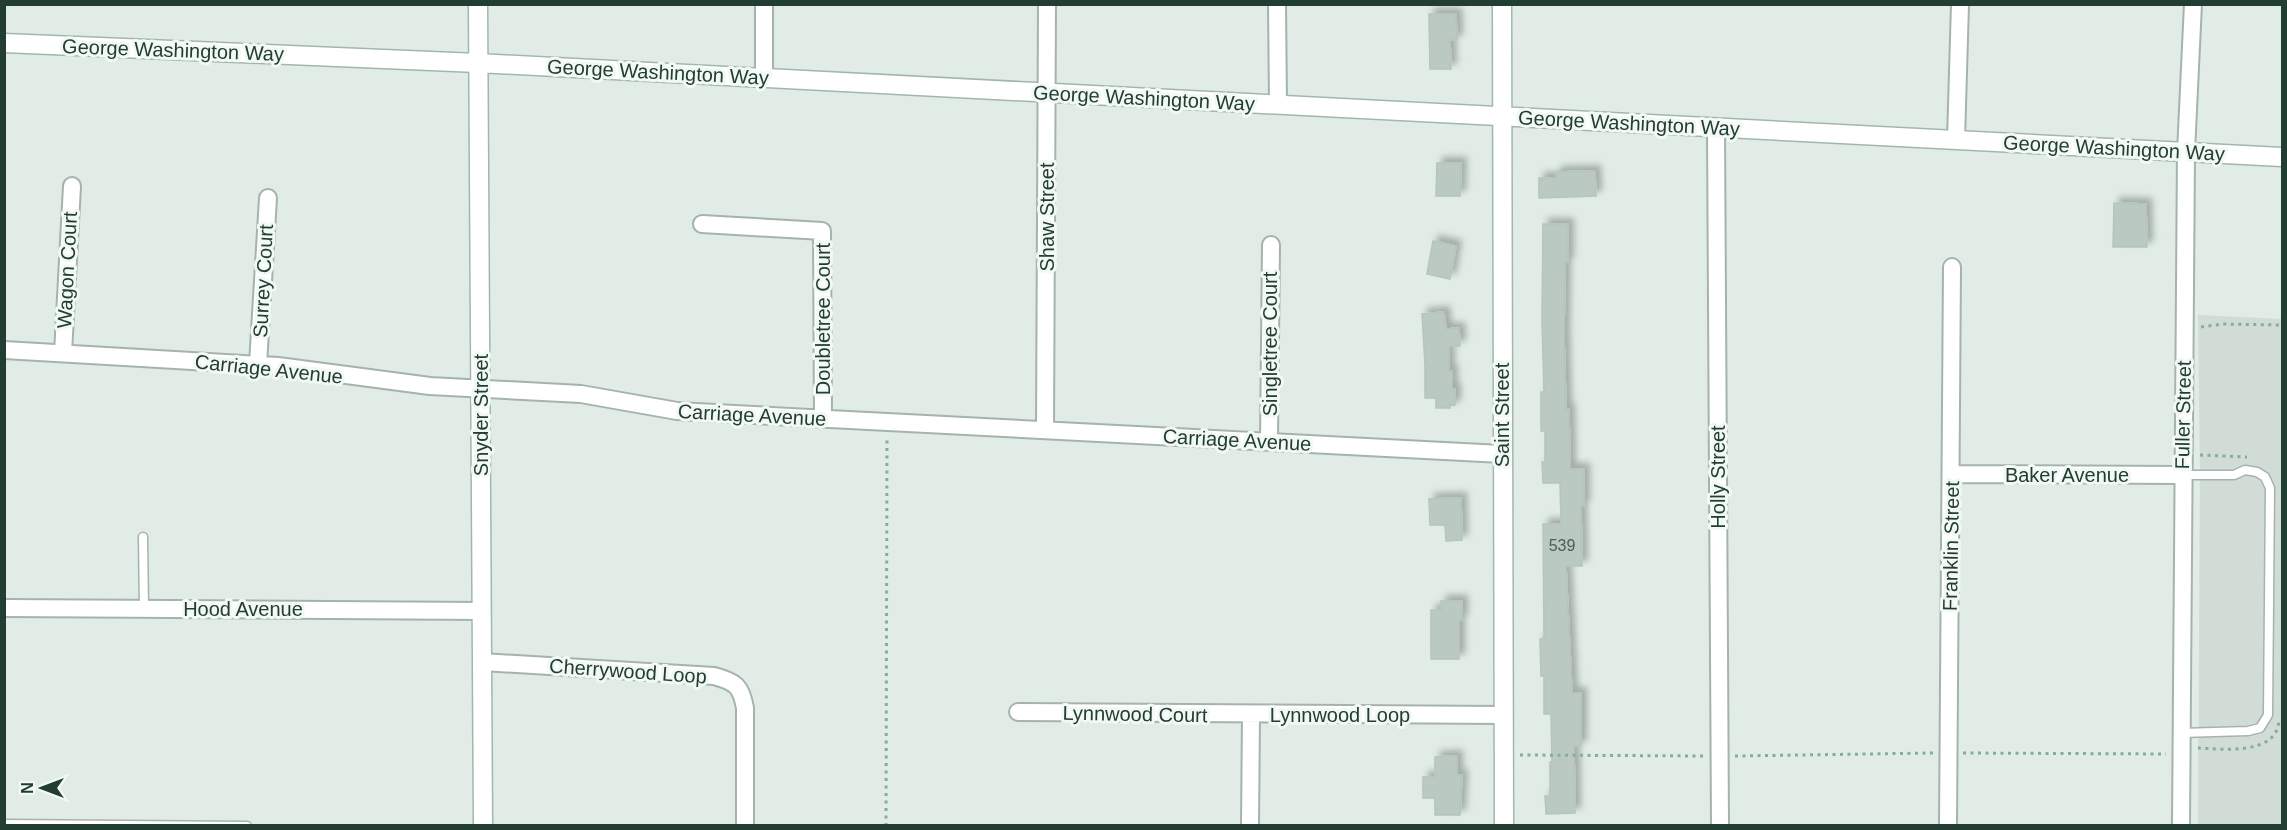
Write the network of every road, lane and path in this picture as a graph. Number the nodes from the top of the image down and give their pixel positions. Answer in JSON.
{"nodes":[{"id":1,"x":478,"y":4,"type":"edge"},
{"id":2,"x":764,"y":4,"type":"edge"},
{"id":3,"x":1047,"y":4,"type":"edge"},
{"id":4,"x":1277,"y":4,"type":"edge"},
{"id":5,"x":1502,"y":4,"type":"edge"},
{"id":6,"x":1960,"y":4,"type":"edge"},
{"id":7,"x":2193,"y":4,"type":"edge"},
{"id":8,"x":4,"y":43,"type":"edge"},
{"id":9,"x":478,"y":63,"type":"junction"},
{"id":10,"x":765,"y":78,"type":"junction"},
{"id":11,"x":1047,"y":93,"type":"junction"},
{"id":12,"x":1278,"y":104,"type":"junction"},
{"id":13,"x":1502,"y":116,"type":"junction"},
{"id":14,"x":1716,"y":128,"type":"junction"},
{"id":15,"x":1956,"y":140,"type":"junction"},
{"id":16,"x":2186,"y":152,"type":"junction"},
{"id":17,"x":2283,"y":157,"type":"edge"},
{"id":18,"x":72,"y":186,"type":"dead end"},
{"id":19,"x":268,"y":198,"type":"dead end"},
{"id":20,"x":702,"y":224,"type":"dead end"},
{"id":21,"x":1270,"y":245,"type":"dead end"},
{"id":22,"x":1952,"y":267,"type":"dead end"},
{"id":23,"x":2283,"y":326,"type":"edge"},
{"id":24,"x":2201,"y":327,"type":"dead end"},
{"id":25,"x":4,"y":350,"type":"edge"},
{"id":26,"x":63,"y":353,"type":"junction"},
{"id":27,"x":258,"y":364,"type":"junction"},
{"id":28,"x":481,"y":389,"type":"junction"},
{"id":29,"x":823,"y":419,"type":"junction"},
{"id":30,"x":1046,"y":430,"type":"junction"},
{"id":31,"x":887,"y":438,"type":"dead end"},
{"id":32,"x":1269,"y":442,"type":"junction"},
{"id":33,"x":1502,"y":454,"type":"junction"},
{"id":34,"x":1952,"y":474,"type":"junction"},
{"id":35,"x":2183,"y":475,"type":"junction"},
{"id":36,"x":144,"y":537,"type":"dead end"},
{"id":37,"x":4,"y":608,"type":"edge"},
{"id":38,"x":144,"y":609,"type":"junction"},
{"id":39,"x":482,"y":610,"type":"junction"},
{"id":40,"x":482,"y":662,"type":"junction"},
{"id":41,"x":1018,"y":712,"type":"dead end"},
{"id":42,"x":1251,"y":715,"type":"junction"},
{"id":43,"x":1504,"y":715,"type":"junction"},
{"id":44,"x":2181,"y":733,"type":"junction"},
{"id":45,"x":1949,"y":753,"type":"junction"},
{"id":46,"x":2166,"y":754,"type":"dead end"},
{"id":47,"x":1520,"y":755,"type":"dead end"},
{"id":48,"x":1720,"y":756,"type":"junction"},
{"id":49,"x":4,"y":824,"type":"edge"},
{"id":50,"x":247,"y":825,"type":"edge"},
{"id":51,"x":483,"y":825,"type":"edge"},
{"id":52,"x":745,"y":825,"type":"edge"},
{"id":53,"x":886,"y":825,"type":"edge"},
{"id":54,"x":1250,"y":825,"type":"edge"},
{"id":55,"x":1504,"y":825,"type":"edge"},
{"id":56,"x":1720,"y":825,"type":"edge"},
{"id":57,"x":1948,"y":825,"type":"edge"},
{"id":58,"x":2181,"y":825,"type":"edge"}],
"edges":[{"from":1,"to":9,"type":"main road","name":"Snyder Street"},
{"from":2,"to":10,"type":"street"},
{"from":3,"to":11,"type":"street","name":"Shaw Street"},
{"from":4,"to":12,"type":"street"},
{"from":5,"to":13,"type":"main road","name":"Saint Street"},
{"from":6,"to":15,"type":"street"},
{"from":7,"to":16,"type":"street","name":"Fuller Street"},
{"from":8,"to":9,"type":"main road","name":"George Washington Way"},
{"from":9,"to":10,"type":"main road","name":"George Washington Way"},
{"from":9,"to":28,"type":"main road","name":"Snyder Street"},
{"from":10,"to":11,"type":"main road","name":"George Washington Way"},
{"from":11,"to":12,"type":"main road","name":"George Washington Way"},
{"from":11,"to":30,"type":"street","name":"Shaw Street"},
{"from":12,"to":13,"type":"main road","name":"George Washington Way"},
{"from":13,"to":14,"type":"main road","name":"George Washington Way"},
{"from":13,"to":33,"type":"main road","name":"Saint Street"},
{"from":14,"to":15,"type":"main road","name":"George Washington Way"},
{"from":14,"to":48,"type":"street","name":"Holly Street"},
{"from":15,"to":16,"type":"main road","name":"George Washington Way"},
{"from":16,"to":17,"type":"main road","name":"George Washington Way"},
{"from":16,"to":35,"type":"street","name":"Fuller Street"},
{"from":18,"to":26,"type":"street","name":"Wagon Court"},
{"from":19,"to":27,"type":"street","name":"Surrey Court"},
{"from":20,"to":29,"type":"street","name":"Doubletree Court"},
{"from":21,"to":32,"type":"street","name":"Singletree Court"},
{"from":22,"to":34,"type":"street","name":"Franklin Street"},
{"from":23,"to":24,"type":"path"},
{"from":25,"to":26,"type":"street","name":"Carriage Avenue"},
{"from":26,"to":27,"type":"street","name":"Carriage Avenue"},
{"from":27,"to":28,"type":"street","name":"Carriage Avenue"},
{"from":28,"to":29,"type":"street","name":"Carriage Avenue"},
{"from":28,"to":39,"type":"main road","name":"Snyder Street"},
{"from":29,"to":30,"type":"street","name":"Carriage Avenue"},
{"from":30,"to":32,"type":"street","name":"Carriage Avenue"},
{"from":31,"to":53,"type":"path"},
{"from":32,"to":33,"type":"street","name":"Carriage Avenue"},
{"from":33,"to":43,"type":"main road","name":"Saint Street"},
{"from":34,"to":35,"type":"street","name":"Baker Avenue"},
{"from":34,"to":45,"type":"street","name":"Franklin Street"},
{"from":35,"to":44,"type":"street","name":"Fuller Street"},
{"from":35,"to":44,"type":"lane"},
{"from":36,"to":38,"type":"lane"},
{"from":37,"to":38,"type":"street","name":"Hood Avenue"},
{"from":38,"to":39,"type":"street","name":"Hood Avenue"},
{"from":39,"to":40,"type":"main road","name":"Snyder Street"},
{"from":40,"to":51,"type":"main road","name":"Snyder Street"},
{"from":40,"to":52,"type":"street","name":"Cherrywood Loop"},
{"from":41,"to":42,"type":"street","name":"Lynnwood Court"},
{"from":42,"to":43,"type":"street","name":"Lynnwood Loop"},
{"from":42,"to":54,"type":"street","name":"Lynnwood Loop"},
{"from":43,"to":55,"type":"main road","name":"Saint Street"},
{"from":44,"to":58,"type":"street","name":"Fuller Street"},
{"from":45,"to":46,"type":"path"},
{"from":45,"to":48,"type":"path"},
{"from":45,"to":57,"type":"street","name":"Franklin Street"},
{"from":47,"to":48,"type":"path"},
{"from":48,"to":56,"type":"street","name":"Holly Street"},
{"from":49,"to":50,"type":"lane"}]}
